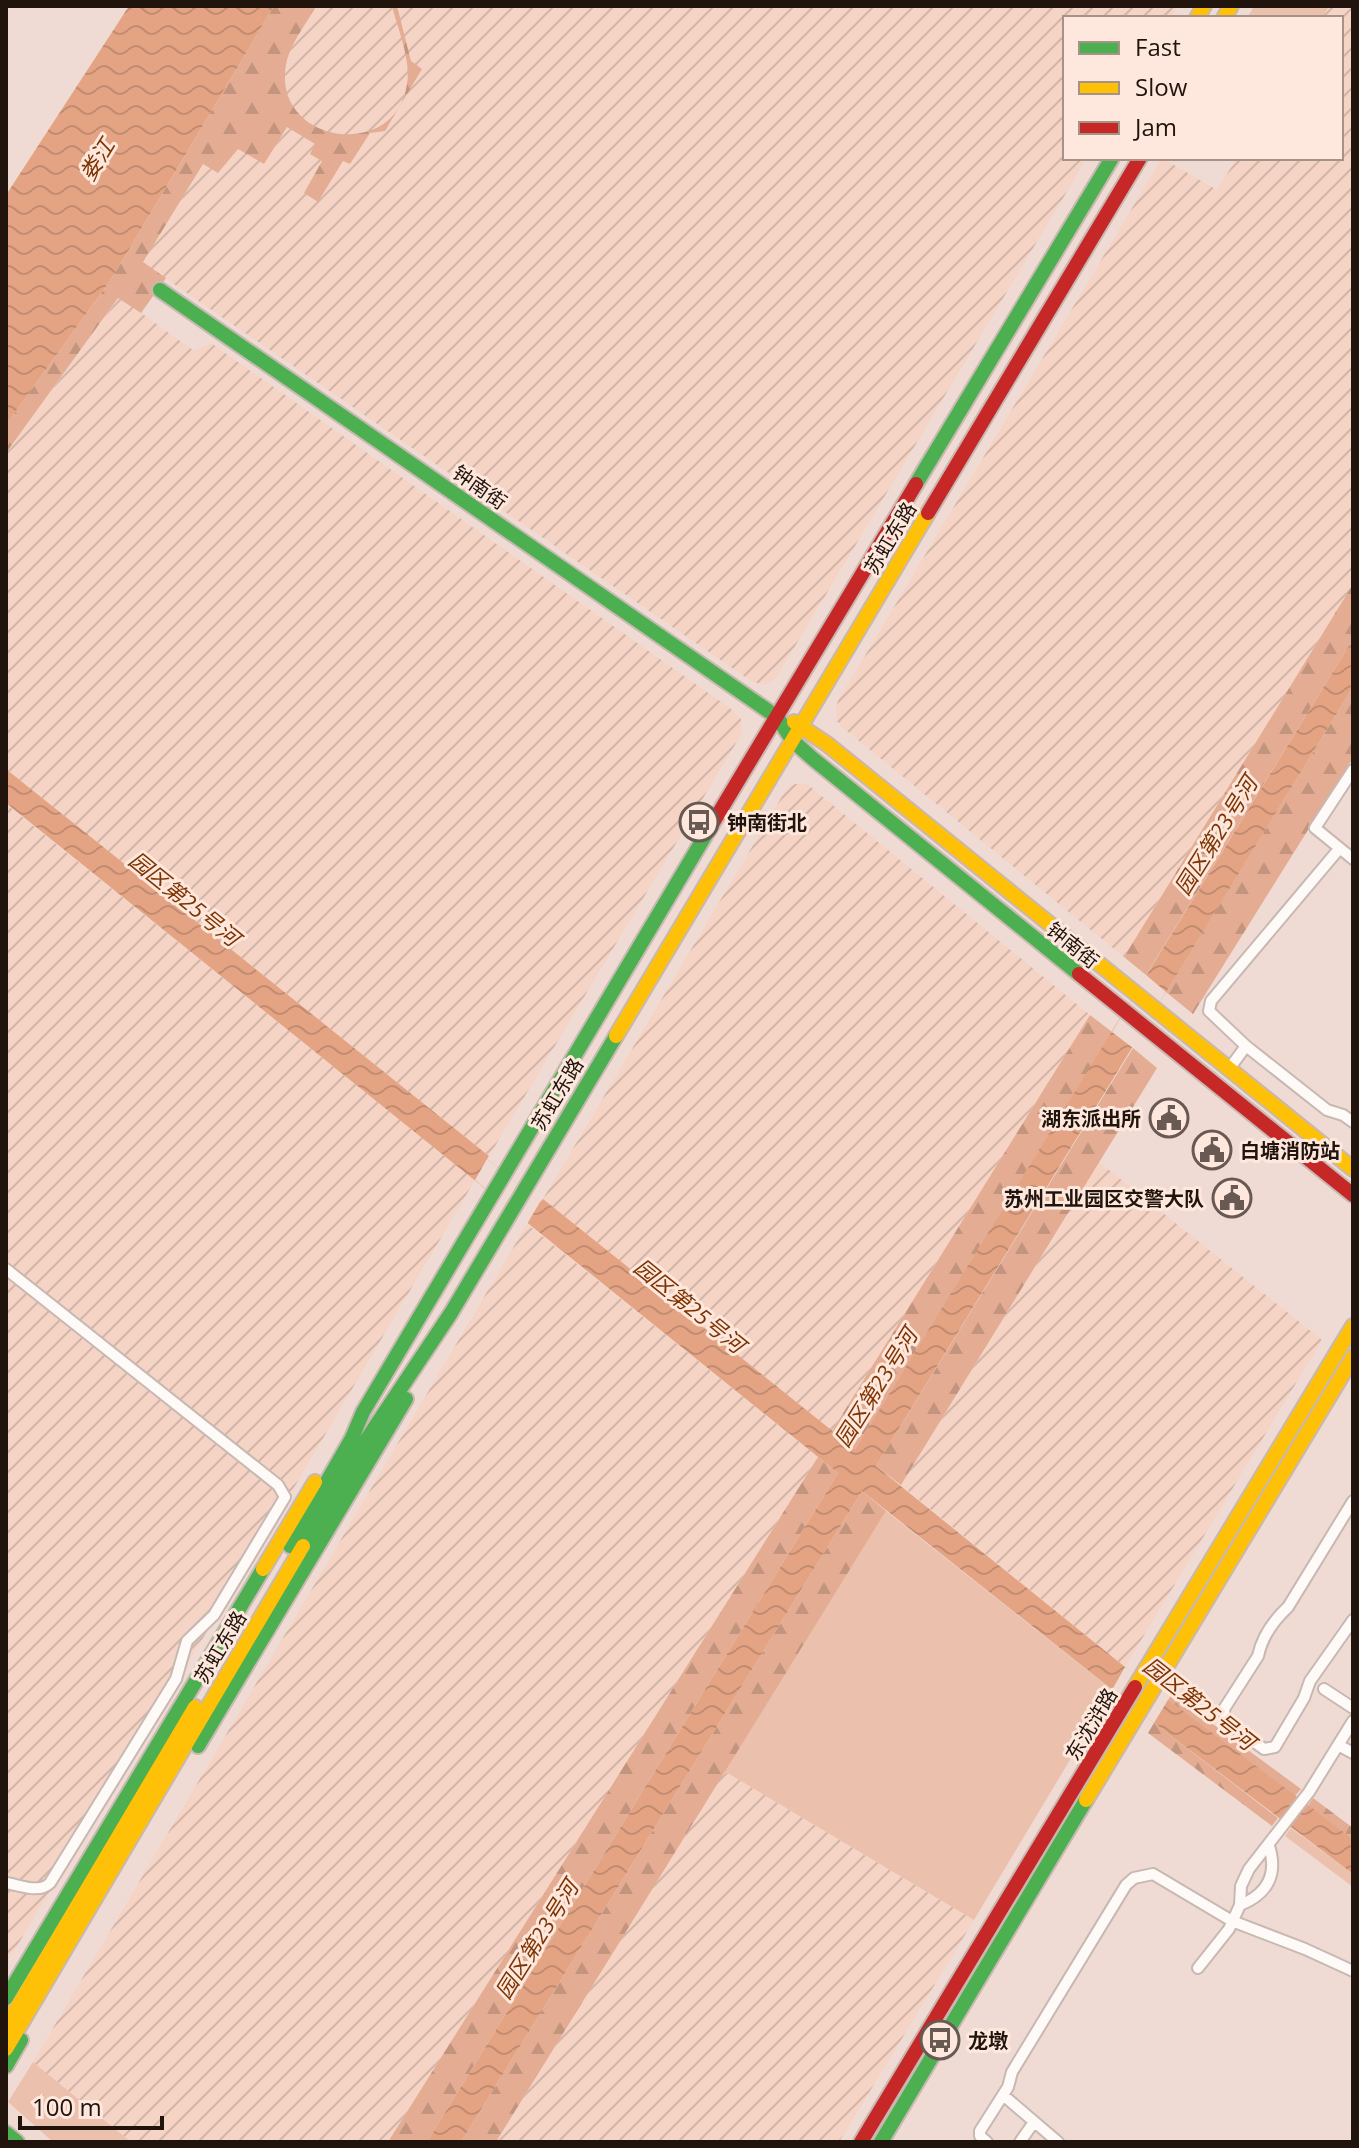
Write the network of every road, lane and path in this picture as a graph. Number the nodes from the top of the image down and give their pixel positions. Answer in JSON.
{"nodes":[{"id":1,"x":1111,"y":160,"type":"edge"},
{"id":2,"x":1139,"y":160,"type":"edge"},
{"id":3,"x":160,"y":290,"type":"dead end"},
{"id":4,"x":777,"y":717,"type":"junction"},
{"id":5,"x":802,"y":725,"type":"junction"},
{"id":6,"x":793,"y":741,"type":"junction"},
{"id":7,"x":1353,"y":770,"type":"edge"},
{"id":8,"x":1339,"y":849,"type":"junction"},
{"id":9,"x":1353,"y":859,"type":"edge"},
{"id":10,"x":1246,"y":1046,"type":"junction"},
{"id":11,"x":1229,"y":1069,"type":"junction"},
{"id":12,"x":1353,"y":1122,"type":"edge"},
{"id":13,"x":1353,"y":1169,"type":"edge"},
{"id":14,"x":1353,"y":1195,"type":"edge"},
{"id":15,"x":6,"y":1269,"type":"edge"},
{"id":16,"x":451,"y":1313,"type":"junction"},
{"id":17,"x":1353,"y":1326,"type":"edge"},
{"id":18,"x":1353,"y":1357,"type":"edge"},
{"id":19,"x":363,"y":1412,"type":"junction"},
{"id":20,"x":1353,"y":1501,"type":"edge"},
{"id":21,"x":1353,"y":1620,"type":"edge"},
{"id":22,"x":1324,"y":1689,"type":"dead end"},
{"id":23,"x":1134,"y":1707,"type":"junction"},
{"id":24,"x":1353,"y":1708,"type":"edge"},
{"id":25,"x":1353,"y":1721,"type":"edge"},
{"id":26,"x":1338,"y":1745,"type":"junction"},
{"id":27,"x":1353,"y":1753,"type":"edge"},
{"id":28,"x":146,"y":1800,"type":"junction"},
{"id":29,"x":1269,"y":1846,"type":"junction"},
{"id":30,"x":6,"y":1883,"type":"edge"},
{"id":31,"x":1240,"y":1905,"type":"junction"},
{"id":32,"x":1232,"y":1921,"type":"junction"},
{"id":33,"x":1198,"y":1968,"type":"dead end"},
{"id":34,"x":1353,"y":1971,"type":"edge"},
{"id":35,"x":6,"y":1998,"type":"edge"},
{"id":36,"x":6,"y":2026,"type":"edge"},
{"id":37,"x":6,"y":2049,"type":"edge"},
{"id":38,"x":6,"y":2066,"type":"edge"},
{"id":39,"x":1003,"y":2095,"type":"junction"},
{"id":40,"x":1034,"y":2122,"type":"junction"},
{"id":41,"x":6,"y":2133,"type":"edge"},
{"id":42,"x":862,"y":2141,"type":"edge"},
{"id":43,"x":883,"y":2141,"type":"edge"},
{"id":44,"x":17,"y":2142,"type":"edge"},
{"id":45,"x":987,"y":2142,"type":"edge"},
{"id":46,"x":1020,"y":2142,"type":"edge"},
{"id":47,"x":1058,"y":2142,"type":"edge"}],
"edges":[{"from":1,"to":4,"type":"main road","name":"苏虹东路"},
{"from":2,"to":5,"type":"main road","name":"苏虹东路"},
{"from":3,"to":4,"type":"main road","name":"钟南街"},
{"from":4,"to":5,"type":"main road","name":"钟南街"},
{"from":4,"to":6,"type":"main road","name":"钟南街"},
{"from":4,"to":19,"type":"main road","name":"苏虹东路"},
{"from":5,"to":6,"type":"main road","name":"苏虹东路"},
{"from":5,"to":11,"type":"main road","name":"钟南街"},
{"from":6,"to":14,"type":"main road","name":"钟南街"},
{"from":6,"to":16,"type":"main road","name":"苏虹东路"},
{"from":7,"to":8,"type":"street"},
{"from":8,"to":9,"type":"street"},
{"from":8,"to":10,"type":"street"},
{"from":10,"to":11,"type":"street"},
{"from":10,"to":12,"type":"street"},
{"from":11,"to":13,"type":"main road","name":"钟南街"},
{"from":15,"to":30,"type":"street"},
{"from":16,"to":28,"type":"main road","name":"苏虹东路"},
{"from":16,"to":38,"type":"main road"},
{"from":17,"to":23,"type":"main road","name":"东沈浒路"},
{"from":18,"to":23,"type":"main road","name":"东沈浒路"},
{"from":19,"to":28,"type":"main road","name":"苏虹东路"},
{"from":19,"to":35,"type":"main road"},
{"from":20,"to":21,"type":"street"},
{"from":22,"to":24,"type":"street"},
{"from":23,"to":42,"type":"main road","name":"东沈浒路"},
{"from":23,"to":43,"type":"main road","name":"东沈浒路"},
{"from":25,"to":26,"type":"street"},
{"from":26,"to":27,"type":"street"},
{"from":26,"to":29,"type":"street"},
{"from":28,"to":36,"type":"main road","name":"苏虹东路"},
{"from":28,"to":37,"type":"main road","name":"苏虹东路"},
{"from":29,"to":31,"type":"street"},
{"from":29,"to":31,"type":"street"},
{"from":31,"to":32,"type":"street"},
{"from":32,"to":33,"type":"street"},
{"from":32,"to":34,"type":"street"},
{"from":32,"to":39,"type":"street"},
{"from":39,"to":40,"type":"street"},
{"from":39,"to":45,"type":"street"},
{"from":40,"to":46,"type":"street"},
{"from":40,"to":47,"type":"street"},
{"from":41,"to":44,"type":"main road"},
{"from":42,"to":43,"type":"main road"}]}
